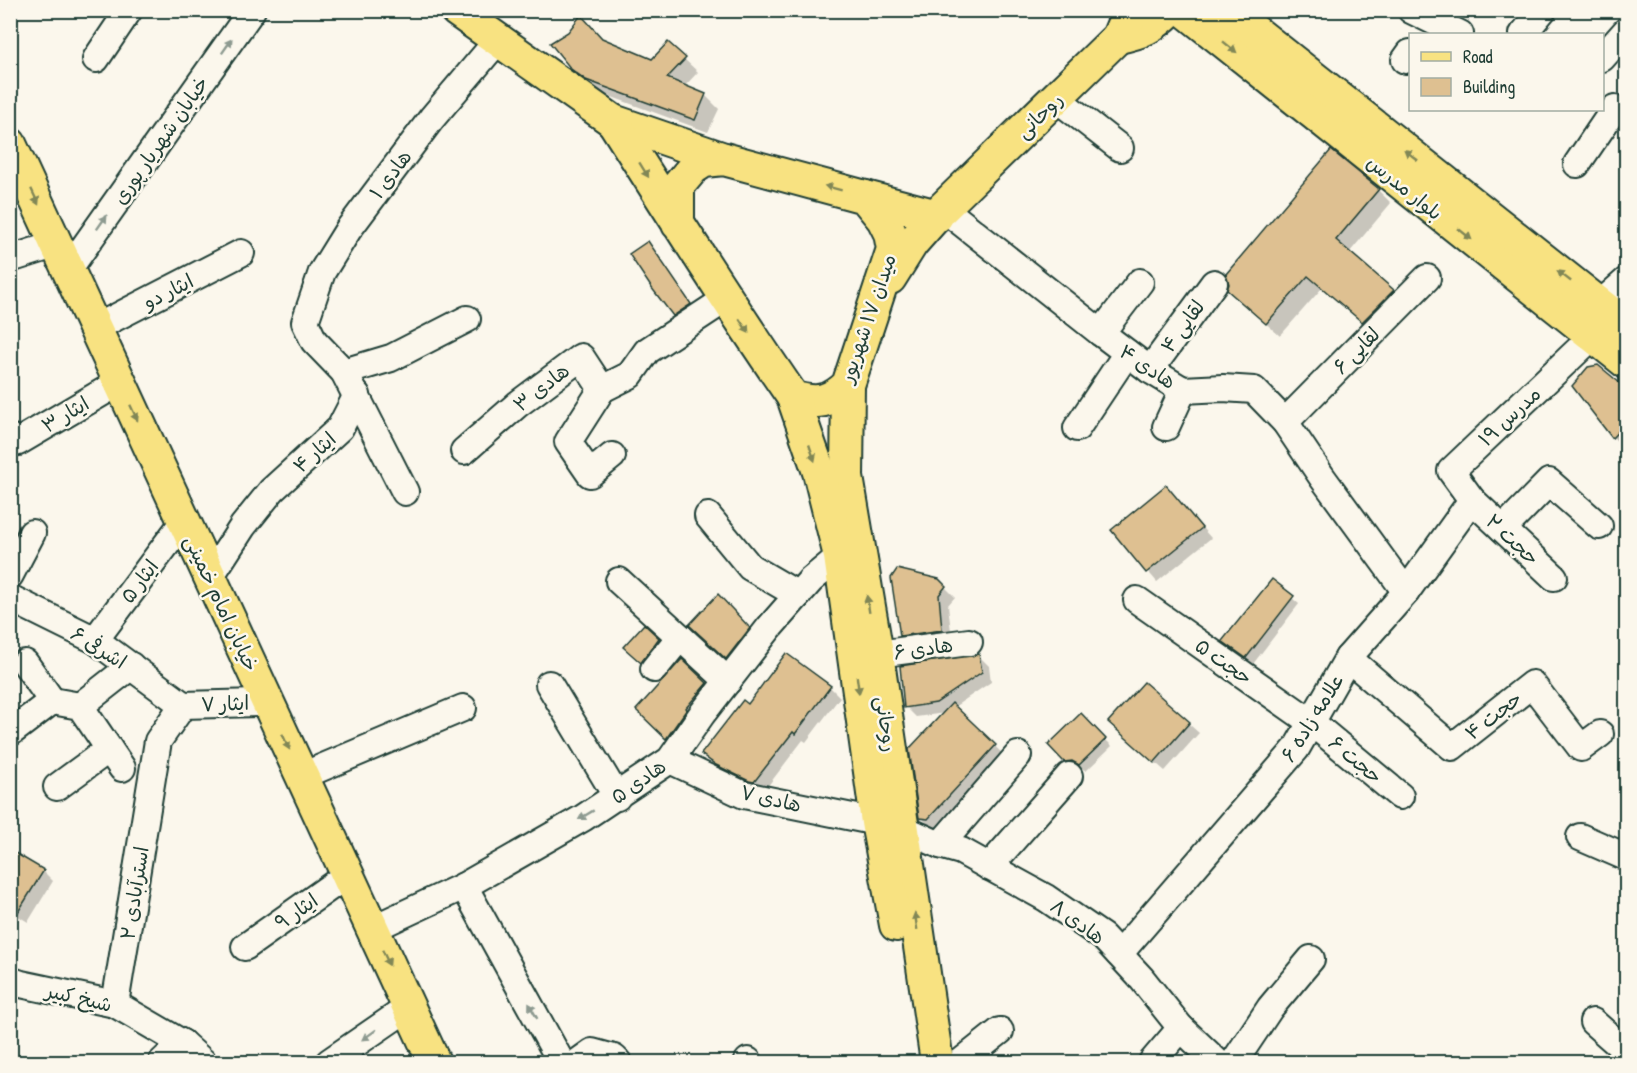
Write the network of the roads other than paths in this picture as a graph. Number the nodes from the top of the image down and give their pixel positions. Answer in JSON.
{"nodes":[{"id":1,"x":129,"y":10,"type":"edge"},
{"id":2,"x":252,"y":10,"type":"edge"},
{"id":3,"x":456,"y":10,"type":"edge"},
{"id":4,"x":490,"y":10,"type":"edge"},
{"id":5,"x":1136,"y":10,"type":"edge"},
{"id":6,"x":1170,"y":10,"type":"edge"},
{"id":7,"x":1184,"y":10,"type":"edge"},
{"id":8,"x":1228,"y":10,"type":"edge"},
{"id":9,"x":1543,"y":10,"type":"edge"},
{"id":10,"x":1422,"y":22,"type":"edge"},
{"id":11,"x":1626,"y":31,"type":"edge"},
{"id":12,"x":1457,"y":33,"type":"edge"},
{"id":13,"x":1524,"y":33,"type":"edge"},
{"id":14,"x":1118,"y":37,"type":"junction"},
{"id":15,"x":498,"y":40,"type":"junction"},
{"id":16,"x":1604,"y":56,"type":"edge"},
{"id":17,"x":96,"y":59,"type":"dead end"},
{"id":18,"x":1056,"y":98,"type":"junction"},
{"id":19,"x":1615,"y":108,"type":"edge"},
{"id":20,"x":613,"y":121,"type":"junction"},
{"id":21,"x":1120,"y":147,"type":"dead end"},
{"id":22,"x":724,"y":159,"type":"junction"},
{"id":23,"x":14,"y":162,"type":"edge"},
{"id":24,"x":1577,"y":164,"type":"dead end"},
{"id":25,"x":865,"y":197,"type":"junction"},
{"id":26,"x":940,"y":212,"type":"junction"},
{"id":27,"x":678,"y":224,"type":"junction"},
{"id":28,"x":241,"y":253,"type":"dead end"},
{"id":29,"x":62,"y":257,"type":"junction"},
{"id":30,"x":10,"y":259,"type":"edge"},
{"id":31,"x":1427,"y":278,"type":"dead end"},
{"id":32,"x":1626,"y":281,"type":"edge"},
{"id":33,"x":1140,"y":282,"type":"dead end"},
{"id":34,"x":1214,"y":283,"type":"dead end"},
{"id":35,"x":879,"y":295,"type":"junction"},
{"id":36,"x":726,"y":299,"type":"junction"},
{"id":37,"x":1600,"y":304,"type":"junction"},
{"id":38,"x":467,"y":319,"type":"dead end"},
{"id":39,"x":1626,"y":325,"type":"edge"},
{"id":40,"x":95,"y":328,"type":"junction"},
{"id":41,"x":1101,"y":333,"type":"junction"},
{"id":42,"x":1593,"y":336,"type":"junction"},
{"id":43,"x":1127,"y":353,"type":"junction"},
{"id":44,"x":1626,"y":362,"type":"edge"},
{"id":45,"x":1150,"y":370,"type":"junction"},
{"id":46,"x":344,"y":372,"type":"junction"},
{"id":47,"x":120,"y":382,"type":"junction"},
{"id":48,"x":848,"y":385,"type":"junction"},
{"id":49,"x":602,"y":389,"type":"junction"},
{"id":50,"x":1183,"y":390,"type":"junction"},
{"id":51,"x":357,"y":395,"type":"junction"},
{"id":52,"x":793,"y":397,"type":"junction"},
{"id":53,"x":1285,"y":422,"type":"junction"},
{"id":54,"x":1166,"y":427,"type":"dead end"},
{"id":55,"x":1077,"y":428,"type":"dead end"},
{"id":56,"x":10,"y":437,"type":"edge"},
{"id":57,"x":464,"y":451,"type":"dead end"},
{"id":58,"x":612,"y":456,"type":"dead end"},
{"id":59,"x":405,"y":492,"type":"dead end"},
{"id":60,"x":1472,"y":500,"type":"junction"},
{"id":61,"x":708,"y":516,"type":"dead end"},
{"id":62,"x":184,"y":521,"type":"junction"},
{"id":63,"x":1599,"y":526,"type":"dead end"},
{"id":64,"x":1503,"y":529,"type":"junction"},
{"id":65,"x":32,"y":533,"type":"dead end"},
{"id":66,"x":840,"y":556,"type":"junction"},
{"id":67,"x":10,"y":575,"type":"edge"},
{"id":68,"x":210,"y":576,"type":"junction"},
{"id":69,"x":1554,"y":577,"type":"dead end"},
{"id":70,"x":619,"y":581,"type":"dead end"},
{"id":71,"x":1406,"y":592,"type":"junction"},
{"id":72,"x":798,"y":595,"type":"junction"},
{"id":73,"x":10,"y":598,"type":"edge"},
{"id":74,"x":1137,"y":600,"type":"dead end"},
{"id":75,"x":680,"y":637,"type":"junction"},
{"id":76,"x":95,"y":640,"type":"junction"},
{"id":77,"x":969,"y":642,"type":"dead end"},
{"id":78,"x":877,"y":654,"type":"junction"},
{"id":79,"x":1347,"y":658,"type":"junction"},
{"id":80,"x":25,"y":663,"type":"dead end"},
{"id":81,"x":131,"y":666,"type":"junction"},
{"id":82,"x":654,"y":669,"type":"dead end"},
{"id":83,"x":728,"y":681,"type":"junction"},
{"id":84,"x":549,"y":684,"type":"dead end"},
{"id":85,"x":267,"y":700,"type":"junction"},
{"id":86,"x":52,"y":701,"type":"junction"},
{"id":87,"x":183,"y":705,"type":"junction"},
{"id":88,"x":80,"y":706,"type":"junction"},
{"id":89,"x":463,"y":708,"type":"dead end"},
{"id":90,"x":1311,"y":722,"type":"junction"},
{"id":91,"x":876,"y":727,"type":"junction"},
{"id":92,"x":10,"y":733,"type":"edge"},
{"id":93,"x":1600,"y":734,"type":"dead end"},
{"id":94,"x":1018,"y":755,"type":"dead end"},
{"id":95,"x":670,"y":760,"type":"junction"},
{"id":96,"x":302,"y":776,"type":"junction"},
{"id":97,"x":1070,"y":776,"type":"dead end"},
{"id":98,"x":57,"y":787,"type":"dead end"},
{"id":99,"x":1400,"y":796,"type":"dead end"},
{"id":100,"x":617,"y":797,"type":"junction"},
{"id":101,"x":890,"y":825,"type":"junction"},
{"id":102,"x":1580,"y":837,"type":"dead end"},
{"id":103,"x":940,"y":845,"type":"junction"},
{"id":104,"x":1626,"y":857,"type":"edge"},
{"id":105,"x":989,"y":867,"type":"junction"},
{"id":106,"x":347,"y":875,"type":"junction"},
{"id":107,"x":464,"y":886,"type":"junction"},
{"id":108,"x":372,"y":929,"type":"junction"},
{"id":109,"x":245,"y":947,"type":"dead end"},
{"id":110,"x":1119,"y":954,"type":"junction"},
{"id":111,"x":1311,"y":959,"type":"dead end"},
{"id":112,"x":10,"y":980,"type":"edge"},
{"id":113,"x":115,"y":1004,"type":"junction"},
{"id":114,"x":409,"y":1007,"type":"junction"},
{"id":115,"x":1593,"y":1022,"type":"dead end"},
{"id":116,"x":1181,"y":1028,"type":"junction"},
{"id":117,"x":1000,"y":1031,"type":"dead end"},
{"id":118,"x":182,"y":1043,"type":"junction"},
{"id":119,"x":1626,"y":1051,"type":"edge"},
{"id":120,"x":162,"y":1062,"type":"edge"},
{"id":121,"x":202,"y":1062,"type":"edge"},
{"id":122,"x":329,"y":1062,"type":"edge"},
{"id":123,"x":434,"y":1062,"type":"edge"},
{"id":124,"x":561,"y":1062,"type":"edge"},
{"id":125,"x":578,"y":1062,"type":"edge"},
{"id":126,"x":618,"y":1062,"type":"edge"},
{"id":127,"x":920,"y":1062,"type":"edge"},
{"id":128,"x":937,"y":1062,"type":"edge"},
{"id":129,"x":961,"y":1062,"type":"edge"},
{"id":130,"x":1152,"y":1062,"type":"edge"},
{"id":131,"x":1217,"y":1062,"type":"edge"},
{"id":132,"x":1234,"y":1062,"type":"edge"}],
"edges":[{"from":1,"to":17,"type":"street"},
{"from":29,"to":2,"type":"street","name":"خیابان شهریار پوری","one_way":true},
{"from":3,"to":15,"type":"main road"},
{"from":4,"to":15,"type":"main road"},
{"from":5,"to":14,"type":"main road","name":"روحانی"},
{"from":6,"to":14,"type":"main road"},
{"from":7,"to":42,"type":"main road","name":"بلوار مدرس","one_way":true},
{"from":37,"to":8,"type":"main road","name":"بلوار مدرس","one_way":true},
{"from":9,"to":13,"type":"street"},
{"from":10,"to":12,"type":"street"},
{"from":11,"to":16,"type":"street"},
{"from":14,"to":18,"type":"main road","name":"روحانی"},
{"from":15,"to":20,"type":"main road"},
{"from":15,"to":46,"type":"street","name":"هادی ۱"},
{"from":18,"to":21,"type":"street"},
{"from":18,"to":26,"type":"main road","name":"روحانی"},
{"from":19,"to":24,"type":"street"},
{"from":20,"to":22,"type":"main road"},
{"from":20,"to":27,"type":"main road","one_way":true},
{"from":25,"to":22,"type":"main road","one_way":true},
{"from":22,"to":27,"type":"main road"},
{"from":23,"to":29,"type":"main road","name":"خیابان امام خمینی","one_way":true},
{"from":25,"to":26,"type":"main road"},
{"from":25,"to":35,"type":"main road","name":"میدان ۱۷ شهریور"},
{"from":26,"to":35,"type":"main road","name":"روحانی"},
{"from":26,"to":41,"type":"street","name":"هادی ۴"},
{"from":27,"to":36,"type":"main road"},
{"from":28,"to":40,"type":"street","name":"ایثار دو"},
{"from":29,"to":30,"type":"street"},
{"from":29,"to":40,"type":"main road","name":"خیابان امام خمینی"},
{"from":31,"to":53,"type":"street","name":"لقایی ۶"},
{"from":32,"to":37,"type":"street"},
{"from":33,"to":41,"type":"street"},
{"from":34,"to":45,"type":"street","name":"لقایی ۴"},
{"from":35,"to":48,"type":"main road","name":"میدان ۱۷ شهریور"},
{"from":36,"to":49,"type":"street"},
{"from":36,"to":52,"type":"main road","one_way":true},
{"from":37,"to":39,"type":"main road","name":"بلوار مدرس"},
{"from":38,"to":46,"type":"street"},
{"from":40,"to":47,"type":"main road","name":"خیابان امام خمینی"},
{"from":41,"to":43,"type":"street","name":"هادی ۴"},
{"from":42,"to":44,"type":"main road","name":"بلوار مدرس"},
{"from":42,"to":60,"type":"street","name":"مدرس ۱۹"},
{"from":43,"to":45,"type":"street","name":"هادی ۴"},
{"from":43,"to":55,"type":"street"},
{"from":45,"to":50,"type":"street","name":"هادی ۴"},
{"from":46,"to":51,"type":"street"},
{"from":47,"to":56,"type":"street","name":"ایثار ۳"},
{"from":47,"to":62,"type":"main road","name":"خیابان امام خمینی","one_way":true},
{"from":48,"to":52,"type":"main road","name":"میدان ۱۷ شهریور"},
{"from":78,"to":48,"type":"main road","name":"روحانی","one_way":true},
{"from":49,"to":57,"type":"street","name":"هادی ۳"},
{"from":49,"to":58,"type":"street"},
{"from":50,"to":53,"type":"street","name":"هادی ۴"},
{"from":50,"to":54,"type":"street"},
{"from":51,"to":59,"type":"street"},
{"from":51,"to":68,"type":"street","name":"ایثار ۴"},
{"from":52,"to":66,"type":"main road","name":"روحانی","one_way":true},
{"from":53,"to":71,"type":"street","name":"هادی ۴"},
{"from":60,"to":64,"type":"street","name":"حجت ۲"},
{"from":60,"to":71,"type":"street","name":"علامه زاده ۶"},
{"from":61,"to":72,"type":"street"},
{"from":62,"to":68,"type":"main road","name":"خیابان امام خمینی"},
{"from":62,"to":76,"type":"street","name":"ایثار ۵"},
{"from":63,"to":64,"type":"street"},
{"from":64,"to":69,"type":"street","name":"حجت ۲"},
{"from":65,"to":67,"type":"street"},
{"from":66,"to":72,"type":"street","name":"هادی ۵"},
{"from":66,"to":91,"type":"main road","name":"روحانی","one_way":true},
{"from":68,"to":85,"type":"main road","name":"خیابان امام خمینی"},
{"from":70,"to":75,"type":"street"},
{"from":71,"to":79,"type":"street","name":"علامه زاده ۶"},
{"from":72,"to":83,"type":"street","name":"هادی ۵"},
{"from":73,"to":76,"type":"street","name":"اشرفی ۶"},
{"from":74,"to":90,"type":"street","name":"حجت ۵"},
{"from":75,"to":82,"type":"street"},
{"from":75,"to":83,"type":"street"},
{"from":76,"to":81,"type":"street","name":"اشرفی ۶"},
{"from":77,"to":78,"type":"street","name":"هادی ۶"},
{"from":78,"to":91,"type":"main road","name":"روحانی"},
{"from":79,"to":90,"type":"street","name":"علامه زاده ۶"},
{"from":79,"to":93,"type":"street","name":"حجت ۴"},
{"from":80,"to":86,"type":"street"},
{"from":81,"to":87,"type":"street","name":"اشرفی ۶"},
{"from":81,"to":88,"type":"street"},
{"from":83,"to":95,"type":"street","name":"هادی ۵"},
{"from":84,"to":100,"type":"street"},
{"from":85,"to":87,"type":"street","name":"ایثار ۷"},
{"from":85,"to":96,"type":"main road","name":"خیابان امام خمینی","one_way":true},
{"from":86,"to":88,"type":"street"},
{"from":86,"to":92,"type":"street"},
{"from":87,"to":113,"type":"street","name":"استرآبادی ٣"},
{"from":88,"to":98,"type":"street"},
{"from":89,"to":96,"type":"street"},
{"from":90,"to":99,"type":"street","name":"حجت ۶"},
{"from":90,"to":110,"type":"street","name":"علامه زاده ۶"},
{"from":91,"to":101,"type":"main road","name":"روحانی"},
{"from":94,"to":103,"type":"street"},
{"from":95,"to":100,"type":"street","name":"هادی ۵"},
{"from":95,"to":101,"type":"street","name":"هادی ۷"},
{"from":96,"to":106,"type":"main road","name":"خیابان امام خمینی"},
{"from":97,"to":105,"type":"street"},
{"from":100,"to":107,"type":"street","name":"هادی ۵","one_way":true},
{"from":101,"to":103,"type":"street","name":"هادی ۸"},
{"from":101,"to":127,"type":"main road","name":"روحانی"},
{"from":128,"to":101,"type":"main road","name":"روحانی","one_way":true},
{"from":102,"to":104,"type":"street"},
{"from":103,"to":105,"type":"street","name":"هادی ۸"},
{"from":105,"to":110,"type":"street","name":"هادی ۸"},
{"from":106,"to":108,"type":"main road","name":"خیابان امام خمینی"},
{"from":106,"to":109,"type":"street","name":"ایثار ۹"},
{"from":107,"to":108,"type":"street","name":"هادی ۵"},
{"from":124,"to":107,"type":"street","one_way":true},
{"from":108,"to":114,"type":"main road","name":"خیابان امام خمینی","one_way":true},
{"from":110,"to":116,"type":"street","name":"هادی ۸"},
{"from":111,"to":132,"type":"street"},
{"from":112,"to":113,"type":"street","name":"شیخ کبیر"},
{"from":113,"to":118,"type":"street","name":"شیخ کبیر"},
{"from":114,"to":122,"type":"street","one_way":true},
{"from":114,"to":123,"type":"main road","name":"خیابان امام خمینی"},
{"from":115,"to":119,"type":"street"},
{"from":116,"to":130,"type":"street"},
{"from":116,"to":131,"type":"street","name":"هادی ۸"},
{"from":117,"to":129,"type":"street"},
{"from":118,"to":120,"type":"street"},
{"from":118,"to":121,"type":"street","name":"شیخ کبیر"},
{"from":125,"to":126,"type":"street"}]}
